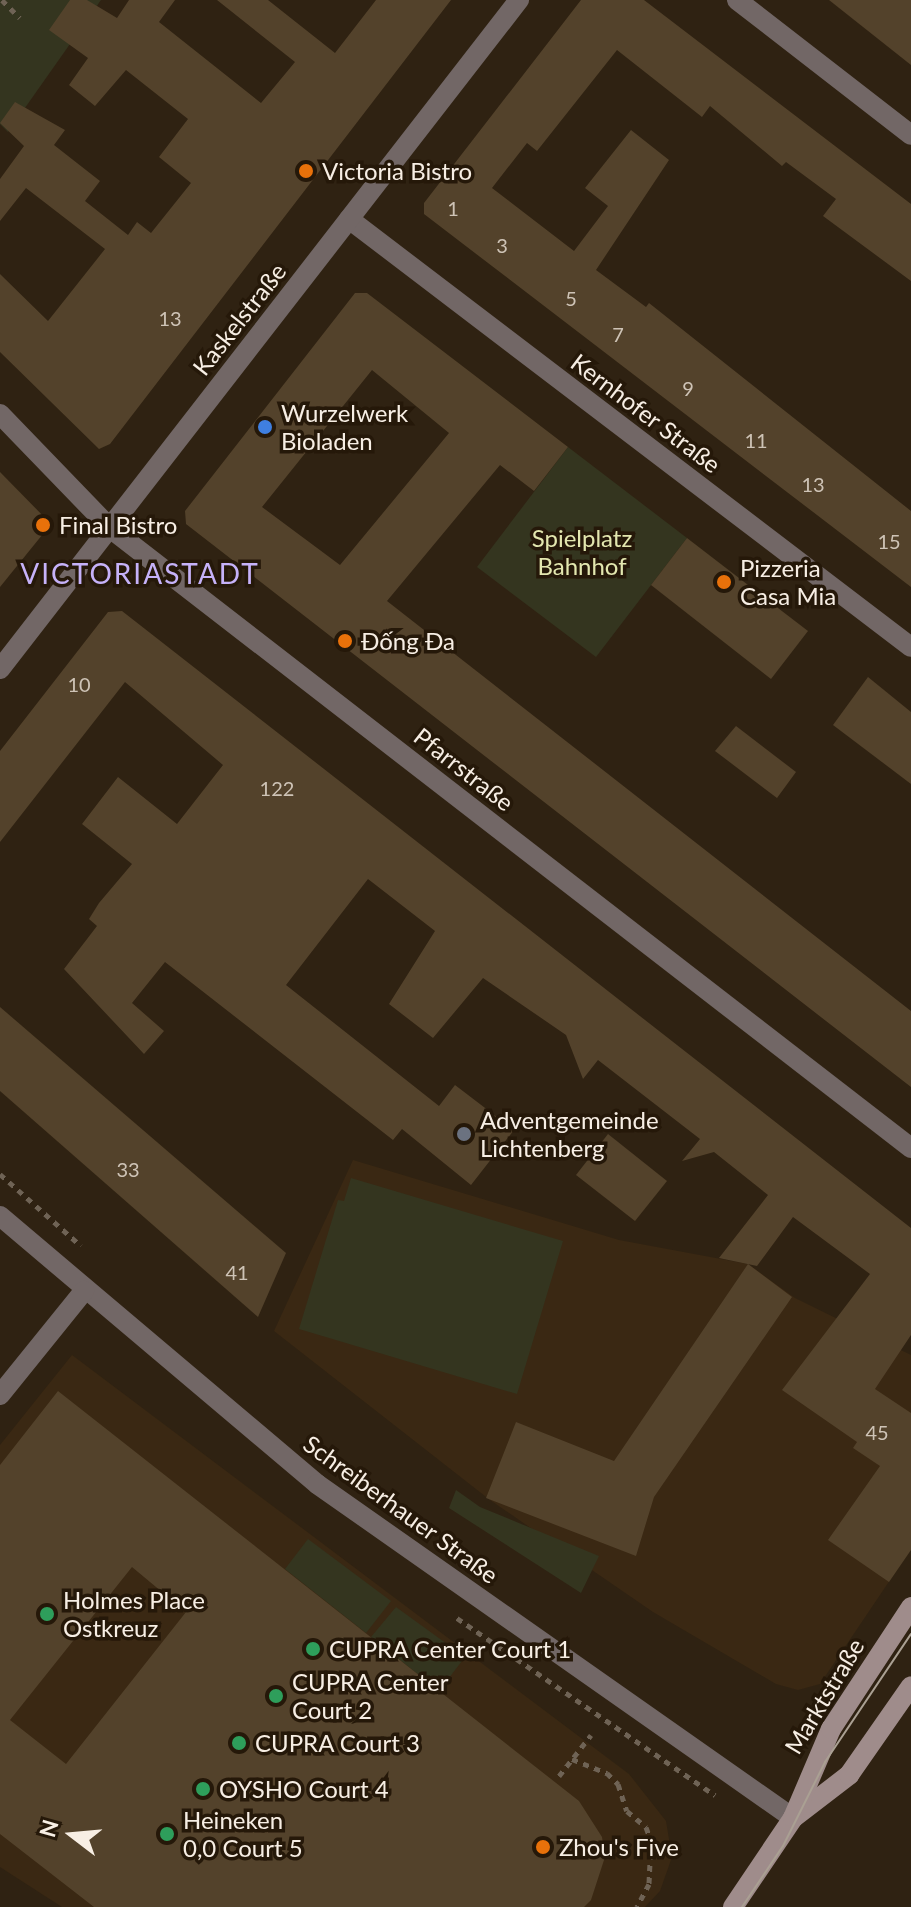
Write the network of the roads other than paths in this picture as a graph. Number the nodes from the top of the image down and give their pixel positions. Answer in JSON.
{"nodes":[{"id":1,"x":519,"y":0,"type":"edge"},
{"id":2,"x":737,"y":0,"type":"edge"},
{"id":3,"x":911,"y":135,"type":"edge"},
{"id":4,"x":349,"y":219,"type":"junction"},
{"id":5,"x":0,"y":414,"type":"edge"},
{"id":6,"x":110,"y":528,"type":"junction"},
{"id":7,"x":911,"y":647,"type":"edge"},
{"id":8,"x":0,"y":669,"type":"edge"},
{"id":9,"x":911,"y":1148,"type":"edge"},
{"id":10,"x":0,"y":1216,"type":"edge"},
{"id":11,"x":84,"y":1291,"type":"junction"},
{"id":12,"x":0,"y":1395,"type":"edge"},
{"id":13,"x":911,"y":1607,"type":"edge"},
{"id":14,"x":911,"y":1686,"type":"edge"},
{"id":15,"x":793,"y":1818,"type":"junction"},
{"id":16,"x":733,"y":1907,"type":"edge"}],
"edges":[{"from":1,"to":4,"type":"street","name":"Kaskelstraße"},
{"from":2,"to":3,"type":"street"},
{"from":4,"to":6,"type":"street","name":"Kaskelstraße"},
{"from":4,"to":7,"type":"street","name":"Kernhofer Straße"},
{"from":5,"to":6,"type":"street","name":"Pfarrstraße"},
{"from":6,"to":8,"type":"street","name":"Kaskelstraße"},
{"from":6,"to":9,"type":"street","name":"Pfarrstraße"},
{"from":10,"to":11,"type":"street","name":"Schreiberhauer Straße"},
{"from":11,"to":12,"type":"street"},
{"from":11,"to":15,"type":"street","name":"Schreiberhauer Straße"},
{"from":13,"to":15,"type":"main road","name":"Marktstraße"},
{"from":14,"to":15,"type":"main road","name":"Marktstraße"},
{"from":15,"to":16,"type":"main road","name":"Marktstraße"}]}
